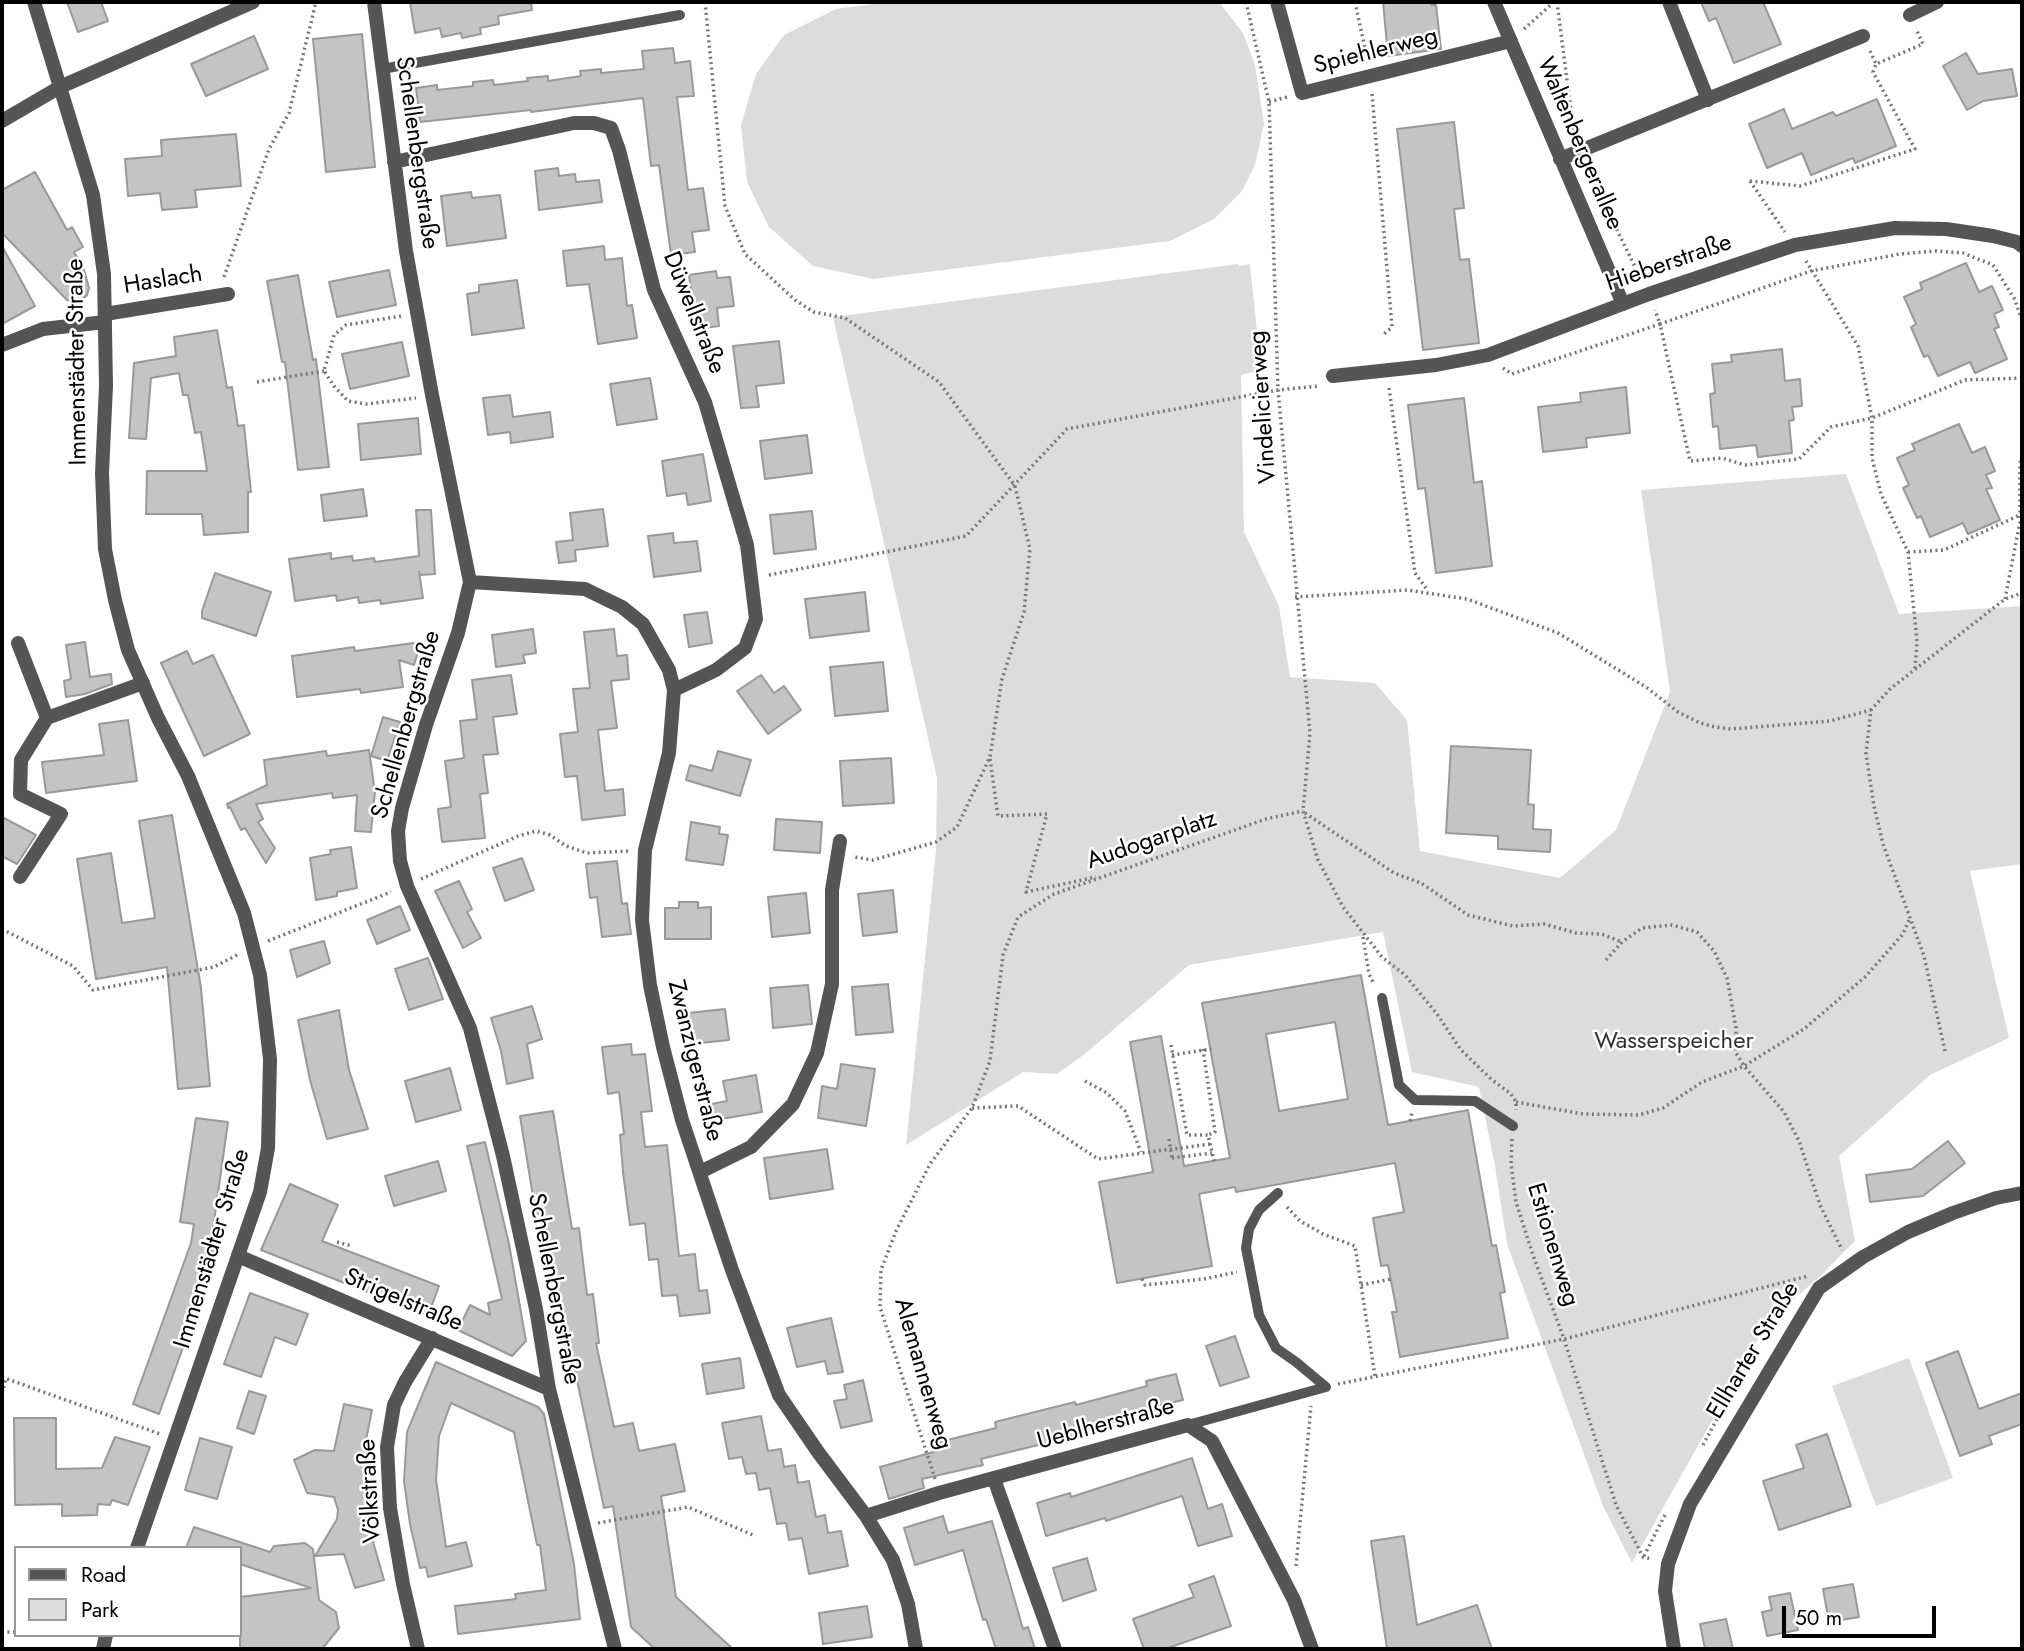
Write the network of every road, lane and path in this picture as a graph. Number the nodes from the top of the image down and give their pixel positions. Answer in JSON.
{"nodes":[{"id":1,"x":34,"y":2,"type":"edge"},
{"id":2,"x":253,"y":2,"type":"edge"},
{"id":3,"x":316,"y":2,"type":"edge"},
{"id":4,"x":373,"y":2,"type":"edge"},
{"id":5,"x":705,"y":2,"type":"edge"},
{"id":6,"x":1246,"y":2,"type":"edge"},
{"id":7,"x":1278,"y":2,"type":"edge"},
{"id":8,"x":1355,"y":2,"type":"edge"},
{"id":9,"x":1494,"y":2,"type":"edge"},
{"id":10,"x":1555,"y":2,"type":"edge"},
{"id":11,"x":1669,"y":2,"type":"edge"},
{"id":12,"x":1937,"y":2,"type":"edge"},
{"id":13,"x":680,"y":15,"type":"dead end"},
{"id":14,"x":1910,"y":15,"type":"joint"},
{"id":15,"x":1863,"y":36,"type":"joint"},
{"id":16,"x":1511,"y":41,"type":"junction"},
{"id":17,"x":1876,"y":64,"type":"junction"},
{"id":18,"x":382,"y":69,"type":"junction"},
{"id":19,"x":1370,"y":76,"type":"junction"},
{"id":20,"x":60,"y":87,"type":"junction"},
{"id":21,"x":1708,"y":100,"type":"junction"},
{"id":22,"x":2,"y":121,"type":"edge"},
{"id":23,"x":1579,"y":152,"type":"junction"},
{"id":24,"x":1560,"y":159,"type":"junction"},
{"id":25,"x":394,"y":162,"type":"junction"},
{"id":26,"x":1795,"y":245,"type":"junction"},
{"id":27,"x":2022,"y":246,"type":"edge"},
{"id":28,"x":1811,"y":271,"type":"junction"},
{"id":29,"x":228,"y":294,"type":"dead end"},
{"id":30,"x":1649,"y":294,"type":"junction"},
{"id":31,"x":212,"y":296,"type":"junction"},
{"id":32,"x":1623,"y":304,"type":"junction"},
{"id":33,"x":398,"y":316,"type":"dead end"},
{"id":34,"x":105,"y":318,"type":"junction"},
{"id":35,"x":2022,"y":320,"type":"edge"},
{"id":36,"x":1660,"y":324,"type":"junction"},
{"id":37,"x":1383,"y":335,"type":"dead end"},
{"id":38,"x":2,"y":345,"type":"edge"},
{"id":39,"x":1488,"y":355,"type":"junction"},
{"id":40,"x":324,"y":371,"type":"junction"},
{"id":41,"x":1387,"y":372,"type":"junction"},
{"id":42,"x":1333,"y":376,"type":"dead end"},
{"id":43,"x":2022,"y":378,"type":"edge"},
{"id":44,"x":257,"y":382,"type":"dead end"},
{"id":45,"x":1320,"y":386,"type":"dead end"},
{"id":46,"x":1278,"y":390,"type":"junction"},
{"id":47,"x":399,"y":401,"type":"dead end"},
{"id":48,"x":1872,"y":418,"type":"junction"},
{"id":49,"x":2022,"y":456,"type":"edge"},
{"id":50,"x":1016,"y":486,"type":"junction"},
{"id":51,"x":2021,"y":514,"type":"edge"},
{"id":52,"x":1908,"y":552,"type":"junction"},
{"id":53,"x":751,"y":579,"type":"junction"},
{"id":54,"x":470,"y":582,"type":"junction"},
{"id":55,"x":1429,"y":592,"type":"junction"},
{"id":56,"x":2022,"y":593,"type":"edge"},
{"id":57,"x":1296,"y":597,"type":"junction"},
{"id":58,"x":2005,"y":599,"type":"junction"},
{"id":59,"x":18,"y":643,"type":"dead end"},
{"id":60,"x":1915,"y":669,"type":"junction"},
{"id":61,"x":143,"y":683,"type":"junction"},
{"id":62,"x":674,"y":690,"type":"junction"},
{"id":63,"x":1871,"y":710,"type":"junction"},
{"id":64,"x":47,"y":718,"type":"junction"},
{"id":65,"x":990,"y":757,"type":"junction"},
{"id":66,"x":1303,"y":811,"type":"junction"},
{"id":67,"x":840,"y":841,"type":"dead end"},
{"id":68,"x":645,"y":850,"type":"junction"},
{"id":69,"x":873,"y":860,"type":"dead end"},
{"id":70,"x":1112,"y":873,"type":"junction"},
{"id":71,"x":20,"y":877,"type":"dead end"},
{"id":72,"x":407,"y":886,"type":"junction"},
{"id":73,"x":1911,"y":916,"type":"junction"},
{"id":74,"x":1018,"y":917,"type":"joint"},
{"id":75,"x":2,"y":929,"type":"edge"},
{"id":76,"x":1363,"y":936,"type":"junction"},
{"id":77,"x":1622,"y":942,"type":"junction"},
{"id":78,"x":254,"y":947,"type":"junction"},
{"id":79,"x":1606,"y":960,"type":"dead end"},
{"id":80,"x":1382,"y":999,"type":"joint"},
{"id":81,"x":1171,"y":1045,"type":"dead end"},
{"id":82,"x":1203,"y":1049,"type":"junction"},
{"id":83,"x":1211,"y":1049,"type":"dead end"},
{"id":84,"x":1945,"y":1051,"type":"dead end"},
{"id":85,"x":1172,"y":1055,"type":"junction"},
{"id":86,"x":1744,"y":1066,"type":"junction"},
{"id":87,"x":1085,"y":1081,"type":"dead end"},
{"id":88,"x":1516,"y":1102,"type":"junction"},
{"id":89,"x":972,"y":1108,"type":"junction"},
{"id":90,"x":1513,"y":1126,"type":"junction"},
{"id":91,"x":1208,"y":1135,"type":"junction"},
{"id":92,"x":1169,"y":1139,"type":"dead end"},
{"id":93,"x":1210,"y":1144,"type":"junction"},
{"id":94,"x":1141,"y":1152,"type":"junction"},
{"id":95,"x":1212,"y":1153,"type":"junction"},
{"id":96,"x":1213,"y":1161,"type":"dead end"},
{"id":97,"x":699,"y":1172,"type":"junction"},
{"id":98,"x":1278,"y":1193,"type":"joint"},
{"id":99,"x":2022,"y":1194,"type":"edge"},
{"id":100,"x":337,"y":1242,"type":"dead end"},
{"id":101,"x":352,"y":1246,"type":"dead end"},
{"id":102,"x":238,"y":1256,"type":"junction"},
{"id":103,"x":1850,"y":1265,"type":"junction"},
{"id":104,"x":1250,"y":1269,"type":"junction"},
{"id":105,"x":1811,"y":1275,"type":"dead end"},
{"id":106,"x":1142,"y":1279,"type":"dead end"},
{"id":107,"x":1391,"y":1279,"type":"dead end"},
{"id":108,"x":1361,"y":1285,"type":"junction"},
{"id":109,"x":432,"y":1338,"type":"junction"},
{"id":110,"x":1564,"y":1339,"type":"junction"},
{"id":111,"x":1375,"y":1376,"type":"junction"},
{"id":112,"x":4,"y":1377,"type":"edge"},
{"id":113,"x":1326,"y":1387,"type":"junction"},
{"id":114,"x":550,"y":1390,"type":"junction"},
{"id":115,"x":1312,"y":1390,"type":"junction"},
{"id":116,"x":2,"y":1393,"type":"edge"},
{"id":117,"x":1188,"y":1425,"type":"junction"},
{"id":118,"x":175,"y":1439,"type":"junction"},
{"id":119,"x":993,"y":1479,"type":"junction"},
{"id":120,"x":939,"y":1493,"type":"junction"},
{"id":121,"x":866,"y":1516,"type":"junction"},
{"id":122,"x":582,"y":1526,"type":"junction"},
{"id":123,"x":753,"y":1535,"type":"dead end"},
{"id":124,"x":138,"y":1546,"type":"edge"},
{"id":125,"x":1668,"y":1564,"type":"junction"},
{"id":126,"x":1294,"y":1600,"type":"junction"},
{"id":127,"x":418,"y":1649,"type":"edge"},
{"id":128,"x":615,"y":1649,"type":"edge"},
{"id":129,"x":916,"y":1649,"type":"edge"},
{"id":130,"x":1055,"y":1649,"type":"edge"},
{"id":131,"x":1312,"y":1649,"type":"edge"},
{"id":132,"x":1674,"y":1649,"type":"edge"}],
"edges":[{"from":1,"to":20,"type":"street","name":"Immenstädter Straße"},
{"from":2,"to":20,"type":"street"},
{"from":3,"to":31,"type":"path"},
{"from":4,"to":18,"type":"street","name":"Schellenbergstraße"},
{"from":5,"to":50,"type":"path"},
{"from":6,"to":46,"type":"path","name":"Vindelicierweg"},
{"from":7,"to":19,"type":"street","name":"Spiehlerweg"},
{"from":8,"to":19,"type":"path"},
{"from":9,"to":16,"type":"street","name":"Waltenbergerallee"},
{"from":10,"to":16,"type":"path"},
{"from":10,"to":23,"type":"path"},
{"from":11,"to":21,"type":"street"},
{"from":12,"to":14,"type":"street"},
{"from":13,"to":18,"type":"lane"},
{"from":14,"to":17,"type":"path"},
{"from":15,"to":17,"type":"path"},
{"from":15,"to":21,"type":"street"},
{"from":16,"to":19,"type":"street","name":"Spiehlerweg"},
{"from":16,"to":24,"type":"street","name":"Waltenbergerallee"},
{"from":17,"to":26,"type":"path"},
{"from":18,"to":25,"type":"street","name":"Schellenbergstraße"},
{"from":19,"to":37,"type":"path"},
{"from":20,"to":22,"type":"street"},
{"from":20,"to":34,"type":"street","name":"Immenstädter Straße"},
{"from":21,"to":23,"type":"street"},
{"from":23,"to":24,"type":"street"},
{"from":23,"to":30,"type":"path"},
{"from":24,"to":32,"type":"street","name":"Waltenbergerallee"},
{"from":25,"to":53,"type":"street","name":"Düwellstraße"},
{"from":25,"to":54,"type":"street","name":"Schellenbergstraße"},
{"from":26,"to":27,"type":"street","name":"Hieberstraße"},
{"from":26,"to":28,"type":"path"},
{"from":26,"to":30,"type":"street","name":"Hieberstraße"},
{"from":28,"to":35,"type":"path"},
{"from":28,"to":36,"type":"path"},
{"from":28,"to":48,"type":"path"},
{"from":29,"to":31,"type":"street","name":"Haslach"},
{"from":30,"to":32,"type":"street","name":"Hieberstraße"},
{"from":30,"to":36,"type":"path"},
{"from":31,"to":34,"type":"street","name":"Haslach"},
{"from":32,"to":39,"type":"street","name":"Hieberstraße"},
{"from":33,"to":40,"type":"path"},
{"from":34,"to":38,"type":"street","name":"Haslach"},
{"from":34,"to":61,"type":"street","name":"Immenstädter Straße"},
{"from":36,"to":39,"type":"path"},
{"from":36,"to":48,"type":"path"},
{"from":39,"to":41,"type":"street","name":"Hieberstraße"},
{"from":40,"to":44,"type":"path"},
{"from":40,"to":47,"type":"path"},
{"from":41,"to":42,"type":"street","name":"Hieberstraße"},
{"from":41,"to":55,"type":"path"},
{"from":43,"to":48,"type":"path"},
{"from":45,"to":46,"type":"path"},
{"from":46,"to":50,"type":"path"},
{"from":46,"to":57,"type":"path","name":"Vindelicierweg"},
{"from":48,"to":52,"type":"path"},
{"from":49,"to":51,"type":"path"},
{"from":50,"to":53,"type":"path"},
{"from":50,"to":65,"type":"path"},
{"from":51,"to":52,"type":"path"},
{"from":51,"to":58,"type":"path"},
{"from":52,"to":60,"type":"path"},
{"from":53,"to":62,"type":"street","name":"Düwellstraße"},
{"from":54,"to":62,"type":"street","name":"Zwanzigerstraße"},
{"from":54,"to":72,"type":"street","name":"Schellenbergstraße"},
{"from":55,"to":57,"type":"path"},
{"from":55,"to":63,"type":"path"},
{"from":56,"to":58,"type":"path"},
{"from":57,"to":66,"type":"path","name":"Vindelicierweg"},
{"from":58,"to":60,"type":"path"},
{"from":59,"to":64,"type":"street"},
{"from":60,"to":63,"type":"path"},
{"from":61,"to":64,"type":"street"},
{"from":61,"to":78,"type":"street","name":"Immenstädter Straße"},
{"from":62,"to":68,"type":"street","name":"Zwanzigerstraße"},
{"from":63,"to":73,"type":"path"},
{"from":64,"to":71,"type":"street"},
{"from":65,"to":69,"type":"path"},
{"from":65,"to":70,"type":"path"},
{"from":66,"to":70,"type":"path","name":"Audogarplatz"},
{"from":66,"to":76,"type":"path"},
{"from":66,"to":77,"type":"path"},
{"from":67,"to":97,"type":"street"},
{"from":68,"to":72,"type":"path"},
{"from":68,"to":97,"type":"street","name":"Zwanzigerstraße"},
{"from":70,"to":74,"type":"path","name":"Audogarplatz"},
{"from":72,"to":78,"type":"path"},
{"from":72,"to":114,"type":"street","name":"Schellenbergstraße"},
{"from":73,"to":84,"type":"path"},
{"from":73,"to":86,"type":"path"},
{"from":74,"to":89,"type":"path","name":"Alemannenweg"},
{"from":75,"to":78,"type":"path"},
{"from":76,"to":80,"type":"path"},
{"from":76,"to":88,"type":"path"},
{"from":77,"to":79,"type":"path"},
{"from":77,"to":86,"type":"path"},
{"from":78,"to":102,"type":"street","name":"Immenstädter Straße"},
{"from":80,"to":90,"type":"lane"},
{"from":81,"to":85,"type":"path"},
{"from":82,"to":83,"type":"path"},
{"from":82,"to":85,"type":"path"},
{"from":82,"to":91,"type":"path"},
{"from":85,"to":91,"type":"path"},
{"from":86,"to":88,"type":"path"},
{"from":86,"to":103,"type":"path"},
{"from":87,"to":94,"type":"path"},
{"from":88,"to":90,"type":"path","name":"Estionenweg"},
{"from":89,"to":94,"type":"path"},
{"from":89,"to":120,"type":"path","name":"Alemannenweg"},
{"from":90,"to":110,"type":"path","name":"Estionenweg"},
{"from":91,"to":93,"type":"path"},
{"from":92,"to":95,"type":"path","bridge":true},
{"from":93,"to":94,"type":"path"},
{"from":93,"to":95,"type":"path"},
{"from":95,"to":96,"type":"path"},
{"from":97,"to":121,"type":"street","name":"Zwanzigerstraße"},
{"from":98,"to":104,"type":"lane"},
{"from":98,"to":108,"type":"path"},
{"from":99,"to":103,"type":"street","name":"Ellharter Straße"},
{"from":100,"to":101,"type":"path"},
{"from":102,"to":109,"type":"street","name":"Strigelstraße"},
{"from":102,"to":118,"type":"street","name":"Immenstädter Straße"},
{"from":103,"to":125,"type":"street","name":"Ellharter Straße"},
{"from":104,"to":106,"type":"path"},
{"from":104,"to":113,"type":"lane"},
{"from":105,"to":110,"type":"path"},
{"from":107,"to":108,"type":"path"},
{"from":108,"to":111,"type":"path"},
{"from":109,"to":114,"type":"street","name":"Strigelstraße"},
{"from":109,"to":127,"type":"street","name":"Völkstraße"},
{"from":110,"to":111,"type":"path"},
{"from":110,"to":125,"type":"path","name":"Estionenweg"},
{"from":111,"to":113,"type":"path"},
{"from":112,"to":116,"type":"path"},
{"from":112,"to":118,"type":"path"},
{"from":113,"to":115,"type":"lane"},
{"from":114,"to":122,"type":"street","name":"Schellenbergstraße"},
{"from":115,"to":117,"type":"lane"},
{"from":115,"to":126,"type":"path"},
{"from":117,"to":119,"type":"street","name":"Ueblherstraße"},
{"from":117,"to":126,"type":"street","name":"Ueblherstraße"},
{"from":118,"to":124,"type":"street","name":"Immenstädter Straße"},
{"from":119,"to":120,"type":"street","name":"Ueblherstraße"},
{"from":119,"to":130,"type":"street"},
{"from":120,"to":121,"type":"street","name":"Ueblherstraße"},
{"from":121,"to":129,"type":"street","name":"Zwanzigerstraße"},
{"from":122,"to":123,"type":"path"},
{"from":122,"to":128,"type":"street","name":"Schellenbergstraße"},
{"from":125,"to":132,"type":"street","name":"Ellharter Straße"},
{"from":126,"to":131,"type":"street","name":"Ueblherstraße"}]}
